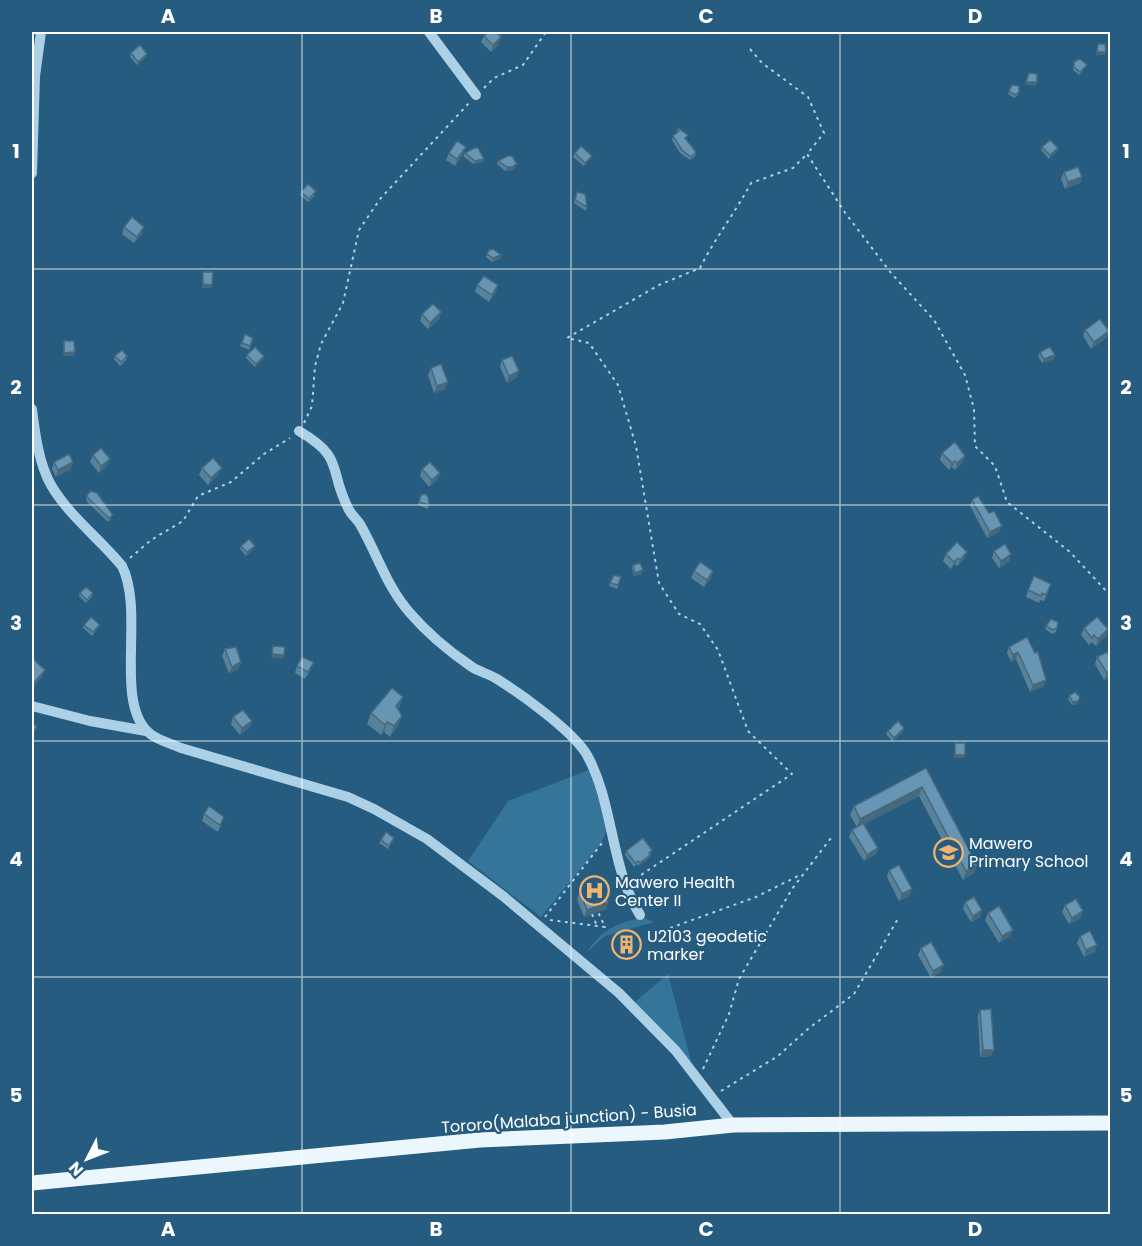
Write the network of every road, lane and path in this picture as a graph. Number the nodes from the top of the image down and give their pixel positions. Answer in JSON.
{"nodes":[{"id":1,"x":41,"y":32,"type":"edge"},
{"id":2,"x":429,"y":32,"type":"edge"},
{"id":3,"x":546,"y":32,"type":"edge"},
{"id":4,"x":750,"y":49,"type":"dead end"},
{"id":5,"x":476,"y":95,"type":"junction"},
{"id":6,"x":807,"y":154,"type":"junction"},
{"id":7,"x":32,"y":173,"type":"edge"},
{"id":8,"x":32,"y":409,"type":"edge"},
{"id":9,"x":298,"y":431,"type":"junction"},
{"id":10,"x":123,"y":568,"type":"junction"},
{"id":11,"x":1110,"y":595,"type":"edge"},
{"id":12,"x":32,"y":706,"type":"edge"},
{"id":13,"x":146,"y":730,"type":"junction"},
{"id":14,"x":610,"y":825,"type":"junction"},
{"id":15,"x":831,"y":838,"type":"dead end"},
{"id":16,"x":802,"y":874,"type":"junction"},
{"id":17,"x":625,"y":886,"type":"junction"},
{"id":18,"x":598,"y":912,"type":"edge"},
{"id":19,"x":592,"y":914,"type":"edge"},
{"id":20,"x":640,"y":915,"type":"dead end"},
{"id":21,"x":899,"y":917,"type":"dead end"},
{"id":22,"x":597,"y":926,"type":"junction"},
{"id":23,"x":670,"y":928,"type":"dead end"},
{"id":24,"x":699,"y":1077,"type":"junction"},
{"id":25,"x":714,"y":1096,"type":"junction"},
{"id":26,"x":1110,"y":1123,"type":"edge"},
{"id":27,"x":733,"y":1125,"type":"junction"},
{"id":28,"x":32,"y":1183,"type":"edge"}],
"edges":[{"from":1,"to":7,"type":"street"},
{"from":2,"to":5,"type":"street"},
{"from":3,"to":5,"type":"path"},
{"from":4,"to":6,"type":"path"},
{"from":5,"to":9,"type":"path"},
{"from":6,"to":11,"type":"path"},
{"from":6,"to":17,"type":"path"},
{"from":8,"to":10,"type":"street"},
{"from":9,"to":10,"type":"path"},
{"from":9,"to":14,"type":"street"},
{"from":10,"to":13,"type":"street"},
{"from":12,"to":13,"type":"street"},
{"from":13,"to":24,"type":"street"},
{"from":14,"to":17,"type":"street"},
{"from":14,"to":22,"type":"path"},
{"from":15,"to":16,"type":"path"},
{"from":16,"to":23,"type":"path"},
{"from":16,"to":24,"type":"path"},
{"from":17,"to":20,"type":"street"},
{"from":18,"to":22,"type":"path"},
{"from":19,"to":22,"type":"path"},
{"from":21,"to":25,"type":"path"},
{"from":24,"to":25,"type":"street"},
{"from":25,"to":27,"type":"street"},
{"from":26,"to":27,"type":"main road","name":"Tororo(Malaba junction) - Busia"},
{"from":27,"to":28,"type":"main road","name":"Tororo(Malaba junction) - Busia"}]}
